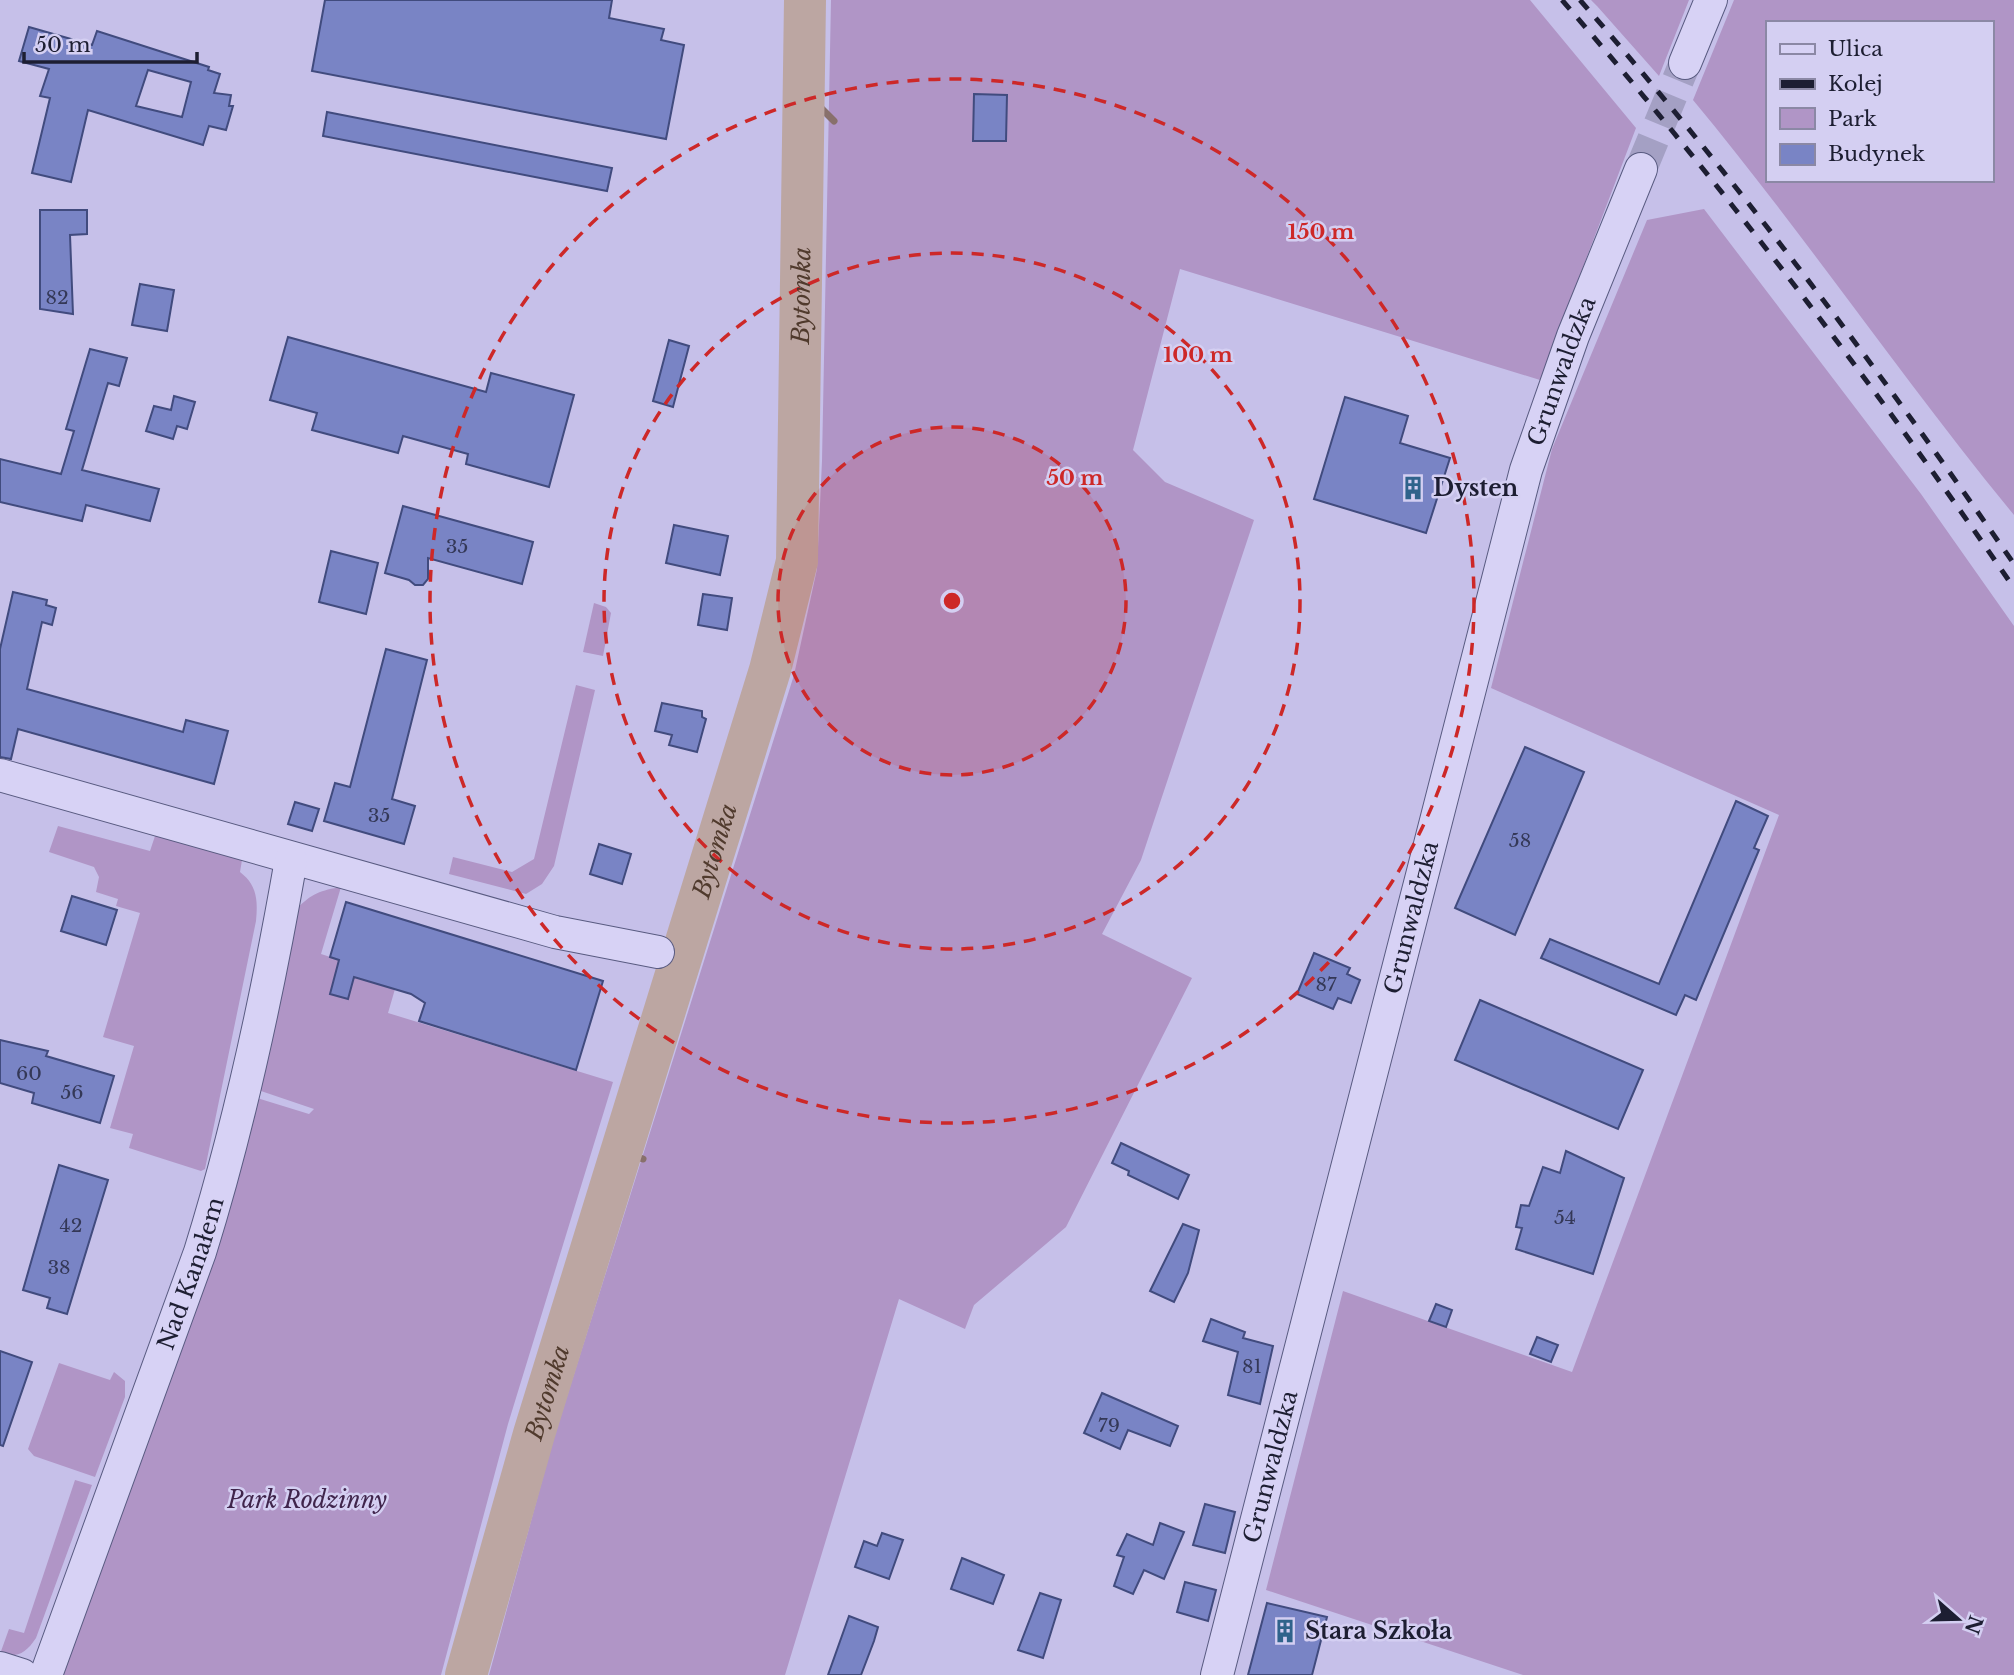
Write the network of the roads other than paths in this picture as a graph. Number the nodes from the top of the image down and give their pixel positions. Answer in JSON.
{"nodes":[{"id":1,"x":1711,"y":0,"type":"edge"},
{"id":2,"x":1685,"y":63,"type":"tunnel mouth"},
{"id":3,"x":1642,"y":169,"type":"tunnel mouth"},
{"id":4,"x":0,"y":775,"type":"edge"},
{"id":5,"x":291,"y":860,"type":"junction"},
{"id":6,"x":658,"y":951,"type":"dead end"},
{"id":7,"x":0,"y":1668,"type":"edge"},
{"id":8,"x":22,"y":1675,"type":"edge"},
{"id":9,"x":46,"y":1675,"type":"edge"},
{"id":10,"x":1217,"y":1675,"type":"edge"}],
"edges":[{"from":1,"to":2,"type":"street"},
{"from":3,"to":10,"type":"street","name":"Grunwaldzka"},
{"from":4,"to":5,"type":"street"},
{"from":5,"to":6,"type":"street"},
{"from":5,"to":9,"type":"street","name":"Nad Kanałem"},
{"from":7,"to":8,"type":"street"}]}
